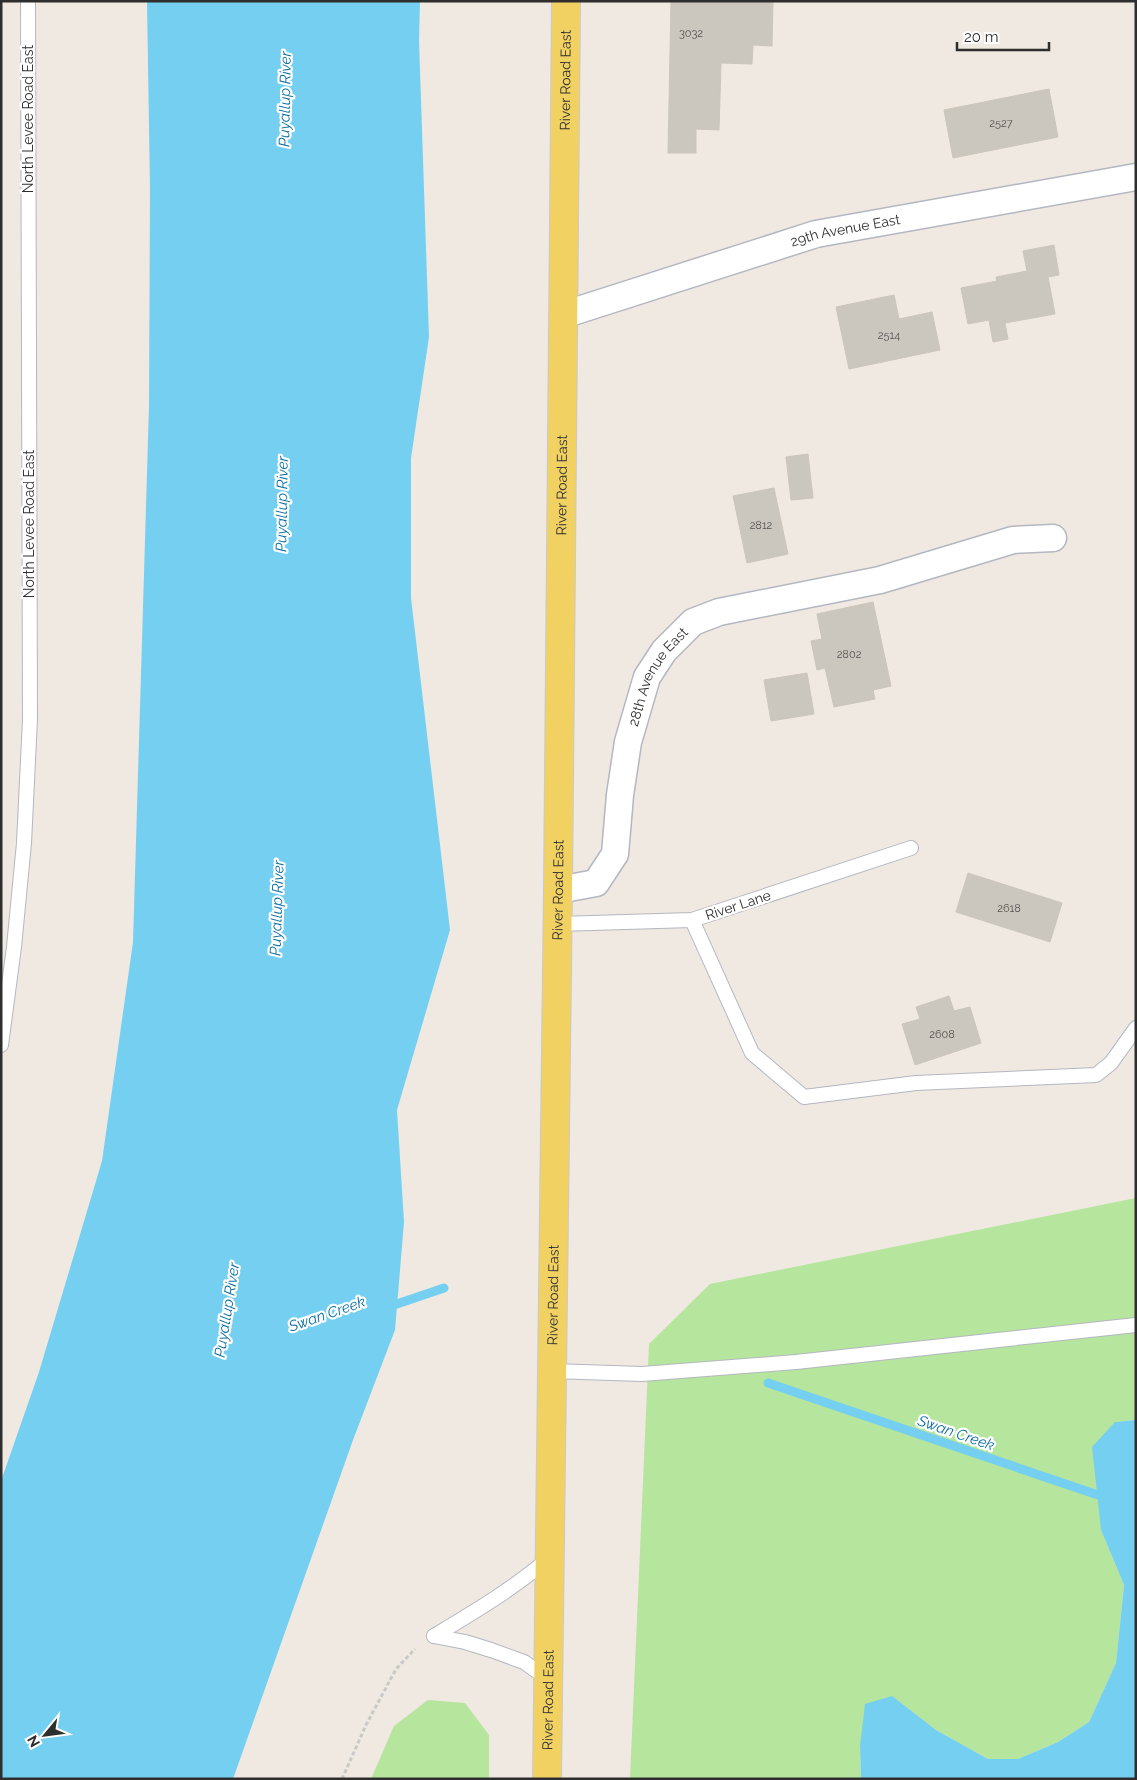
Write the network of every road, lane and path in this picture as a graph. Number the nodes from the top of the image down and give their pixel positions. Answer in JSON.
{"nodes":[{"id":1,"x":28,"y":1,"type":"edge"},
{"id":2,"x":566,"y":1,"type":"edge"},
{"id":3,"x":1136,"y":177,"type":"edge"},
{"id":4,"x":564,"y":314,"type":"junction"},
{"id":5,"x":1053,"y":538,"type":"dead end"},
{"id":6,"x":911,"y":848,"type":"dead end"},
{"id":7,"x":558,"y":890,"type":"junction"},
{"id":8,"x":692,"y":920,"type":"junction"},
{"id":9,"x":558,"y":924,"type":"junction"},
{"id":10,"x":1136,"y":1028,"type":"edge"},
{"id":11,"x":1,"y":1045,"type":"edge"},
{"id":12,"x":1136,"y":1325,"type":"edge"},
{"id":13,"x":552,"y":1371,"type":"junction"},
{"id":14,"x":550,"y":1558,"type":"junction"},
{"id":15,"x":434,"y":1636,"type":"junction"},
{"id":16,"x":548,"y":1679,"type":"junction"},
{"id":17,"x":342,"y":1779,"type":"edge"},
{"id":18,"x":547,"y":1779,"type":"edge"}],
"edges":[{"from":1,"to":11,"type":"lane","name":"North Levee Road East"},
{"from":2,"to":4,"type":"main road","name":"River Road East"},
{"from":3,"to":4,"type":"street","name":"29th Avenue East"},
{"from":4,"to":7,"type":"main road","name":"River Road East"},
{"from":5,"to":7,"type":"street","name":"28th Avenue East"},
{"from":6,"to":8,"type":"lane","name":"River Lane"},
{"from":7,"to":9,"type":"main road","name":"River Road East"},
{"from":8,"to":9,"type":"lane","name":"River Lane"},
{"from":8,"to":10,"type":"lane"},
{"from":9,"to":13,"type":"main road","name":"River Road East"},
{"from":12,"to":13,"type":"lane"},
{"from":13,"to":14,"type":"main road","name":"River Road East"},
{"from":14,"to":15,"type":"lane"},
{"from":14,"to":16,"type":"main road","name":"River Road East"},
{"from":15,"to":16,"type":"lane"},
{"from":15,"to":17,"type":"path"},
{"from":16,"to":18,"type":"main road","name":"River Road East"}]}
